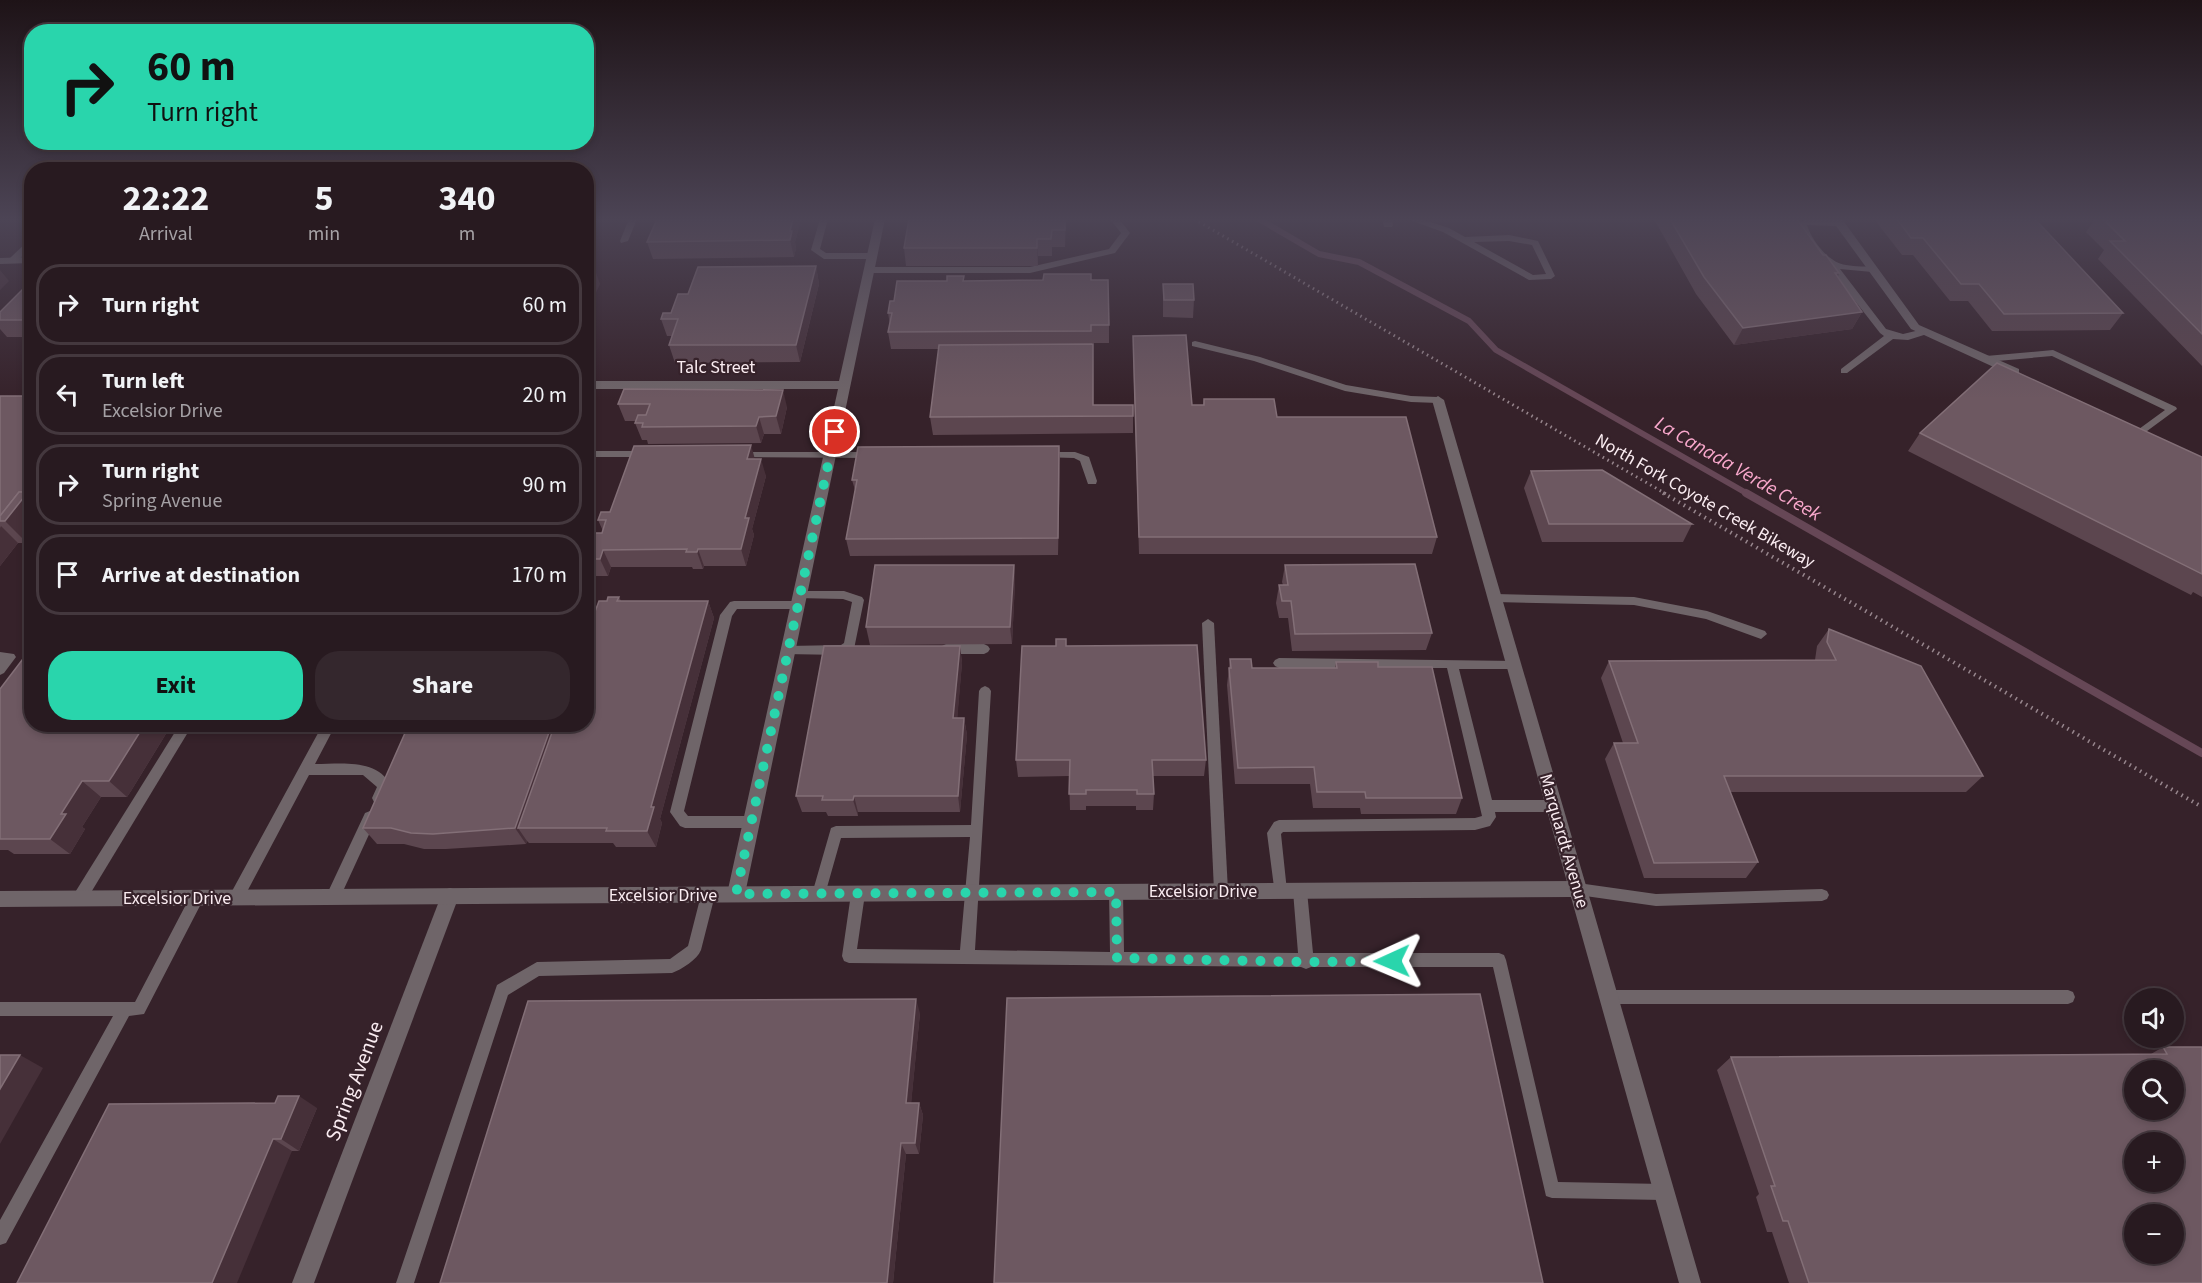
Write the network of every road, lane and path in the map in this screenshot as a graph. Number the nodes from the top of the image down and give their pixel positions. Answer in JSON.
{"nodes":[{"id":1,"x":868,"y":279,"type":"edge"},
{"id":2,"x":1297,"y":279,"type":"edge"},
{"id":3,"x":1842,"y":279,"type":"edge"},
{"id":4,"x":1879,"y":279,"type":"edge"},
{"id":5,"x":1924,"y":332,"type":"junction"},
{"id":6,"x":1890,"y":336,"type":"junction"},
{"id":7,"x":1195,"y":344,"type":"dead end"},
{"id":8,"x":1986,"y":359,"type":"junction"},
{"id":9,"x":1845,"y":371,"type":"dead end"},
{"id":10,"x":2028,"y":378,"type":"edge"},
{"id":11,"x":594,"y":385,"type":"edge"},
{"id":12,"x":845,"y":385,"type":"junction"},
{"id":13,"x":1438,"y":400,"type":"joint"},
{"id":14,"x":2143,"y":431,"type":"edge"},
{"id":15,"x":594,"y":454,"type":"edge"},
{"id":16,"x":658,"y":454,"type":"edge"},
{"id":17,"x":724,"y":454,"type":"edge"},
{"id":18,"x":830,"y":455,"type":"junction"},
{"id":19,"x":884,"y":455,"type":"edge"},
{"id":20,"x":1034,"y":455,"type":"edge"},
{"id":21,"x":1092,"y":481,"type":"dead end"},
{"id":22,"x":1495,"y":598,"type":"junction"},
{"id":23,"x":799,"y":600,"type":"junction"},
{"id":24,"x":1208,"y":622,"type":"dead end"},
{"id":25,"x":1761,"y":634,"type":"dead end"},
{"id":26,"x":937,"y":649,"type":"edge"},
{"id":27,"x":984,"y":649,"type":"dead end"},
{"id":28,"x":843,"y":650,"type":"junction"},
{"id":29,"x":867,"y":650,"type":"edge"},
{"id":30,"x":788,"y":651,"type":"junction"},
{"id":31,"x":0,"y":657,"type":"edge"},
{"id":32,"x":1279,"y":663,"type":"dead end"},
{"id":33,"x":1452,"y":664,"type":"junction"},
{"id":34,"x":1513,"y":664,"type":"junction"},
{"id":35,"x":0,"y":670,"type":"edge"},
{"id":36,"x":985,"y":691,"type":"dead end"},
{"id":37,"x":182,"y":732,"type":"edge"},
{"id":38,"x":326,"y":732,"type":"edge"},
{"id":39,"x":306,"y":769,"type":"junction"},
{"id":40,"x":1486,"y":806,"type":"junction"},
{"id":41,"x":1554,"y":806,"type":"junction"},
{"id":42,"x":2202,"y":807,"type":"edge"},
{"id":43,"x":751,"y":822,"type":"junction"},
{"id":44,"x":977,"y":831,"type":"junction"},
{"id":45,"x":1578,"y":889,"type":"junction"},
{"id":46,"x":1221,"y":891,"type":"junction"},
{"id":47,"x":1280,"y":891,"type":"junction"},
{"id":48,"x":1300,"y":891,"type":"junction"},
{"id":49,"x":1116,"y":892,"type":"junction"},
{"id":50,"x":971,"y":893,"type":"junction"},
{"id":51,"x":736,"y":894,"type":"junction"},
{"id":52,"x":819,"y":894,"type":"junction"},
{"id":53,"x":858,"y":894,"type":"junction"},
{"id":54,"x":708,"y":895,"type":"junction"},
{"id":55,"x":1822,"y":895,"type":"dead end"},
{"id":56,"x":450,"y":896,"type":"junction"},
{"id":57,"x":333,"y":897,"type":"junction"},
{"id":58,"x":197,"y":898,"type":"junction"},
{"id":59,"x":236,"y":898,"type":"junction"},
{"id":60,"x":0,"y":899,"type":"edge"},
{"id":61,"x":79,"y":899,"type":"junction"},
{"id":62,"x":967,"y":957,"type":"junction"},
{"id":63,"x":1117,"y":958,"type":"junction"},
{"id":64,"x":1306,"y":962,"type":"junction"},
{"id":65,"x":1608,"y":997,"type":"junction"},
{"id":66,"x":2068,"y":997,"type":"dead end"},
{"id":67,"x":0,"y":1010,"type":"edge"},
{"id":68,"x":125,"y":1010,"type":"junction"},
{"id":69,"x":1664,"y":1192,"type":"junction"},
{"id":70,"x":0,"y":1237,"type":"edge"},
{"id":71,"x":303,"y":1283,"type":"edge"},
{"id":72,"x":405,"y":1283,"type":"edge"},
{"id":73,"x":1690,"y":1283,"type":"edge"}],
"edges":[{"from":1,"to":12,"type":"street"},
{"from":2,"to":42,"type":"path","name":"North Fork Coyote Creek Bikeway"},
{"from":3,"to":6,"type":"lane"},
{"from":4,"to":5,"type":"street"},
{"from":5,"to":6,"type":"lane"},
{"from":5,"to":8,"type":"street"},
{"from":6,"to":9,"type":"lane"},
{"from":7,"to":13,"type":"lane"},
{"from":8,"to":10,"type":"street"},
{"from":8,"to":14,"type":"lane"},
{"from":11,"to":12,"type":"street","name":"Talc Street"},
{"from":12,"to":18,"type":"street"},
{"from":13,"to":22,"type":"street","name":"Marquardt Avenue"},
{"from":15,"to":16,"type":"lane"},
{"from":17,"to":18,"type":"lane"},
{"from":18,"to":19,"type":"lane"},
{"from":18,"to":23,"type":"street"},
{"from":20,"to":21,"type":"lane"},
{"from":22,"to":25,"type":"lane"},
{"from":22,"to":34,"type":"street","name":"Marquardt Avenue"},
{"from":23,"to":28,"type":"lane"},
{"from":23,"to":30,"type":"street"},
{"from":23,"to":43,"type":"lane"},
{"from":24,"to":46,"type":"lane"},
{"from":26,"to":27,"type":"lane"},
{"from":28,"to":29,"type":"lane"},
{"from":28,"to":30,"type":"lane"},
{"from":30,"to":43,"type":"street"},
{"from":31,"to":35,"type":"lane"},
{"from":32,"to":33,"type":"lane"},
{"from":33,"to":34,"type":"lane"},
{"from":33,"to":40,"type":"lane"},
{"from":34,"to":41,"type":"street","name":"Marquardt Avenue"},
{"from":36,"to":44,"type":"lane"},
{"from":37,"to":61,"type":"lane"},
{"from":38,"to":39,"type":"lane"},
{"from":39,"to":57,"type":"lane"},
{"from":39,"to":59,"type":"lane"},
{"from":40,"to":41,"type":"lane"},
{"from":40,"to":47,"type":"lane"},
{"from":41,"to":45,"type":"street","name":"Marquardt Avenue"},
{"from":43,"to":51,"type":"street"},
{"from":44,"to":50,"type":"lane"},
{"from":44,"to":52,"type":"lane"},
{"from":45,"to":48,"type":"street","name":"Excelsior Drive"},
{"from":45,"to":55,"type":"lane"},
{"from":45,"to":65,"type":"street","name":"Marquardt Avenue"},
{"from":46,"to":47,"type":"street","name":"Excelsior Drive"},
{"from":46,"to":49,"type":"street","name":"Excelsior Drive"},
{"from":47,"to":48,"type":"street","name":"Excelsior Drive"},
{"from":48,"to":64,"type":"lane"},
{"from":49,"to":50,"type":"street","name":"Excelsior Drive"},
{"from":49,"to":63,"type":"lane"},
{"from":50,"to":53,"type":"street","name":"Excelsior Drive"},
{"from":50,"to":62,"type":"lane"},
{"from":51,"to":52,"type":"street","name":"Excelsior Drive"},
{"from":51,"to":54,"type":"street","name":"Excelsior Drive"},
{"from":52,"to":53,"type":"street","name":"Excelsior Drive"},
{"from":53,"to":62,"type":"lane"},
{"from":54,"to":56,"type":"street","name":"Excelsior Drive"},
{"from":54,"to":72,"type":"lane"},
{"from":56,"to":57,"type":"street","name":"Excelsior Drive"},
{"from":56,"to":71,"type":"street","name":"Spring Avenue"},
{"from":57,"to":59,"type":"street","name":"Excelsior Drive"},
{"from":58,"to":59,"type":"street","name":"Excelsior Drive"},
{"from":58,"to":61,"type":"street","name":"Excelsior Drive"},
{"from":58,"to":68,"type":"lane"},
{"from":60,"to":61,"type":"street","name":"Excelsior Drive"},
{"from":62,"to":63,"type":"lane"},
{"from":63,"to":64,"type":"lane"},
{"from":64,"to":69,"type":"lane"},
{"from":65,"to":66,"type":"lane"},
{"from":65,"to":69,"type":"street","name":"Marquardt Avenue"},
{"from":67,"to":68,"type":"lane"},
{"from":68,"to":70,"type":"lane"},
{"from":69,"to":73,"type":"street","name":"Marquardt Avenue"}]}
